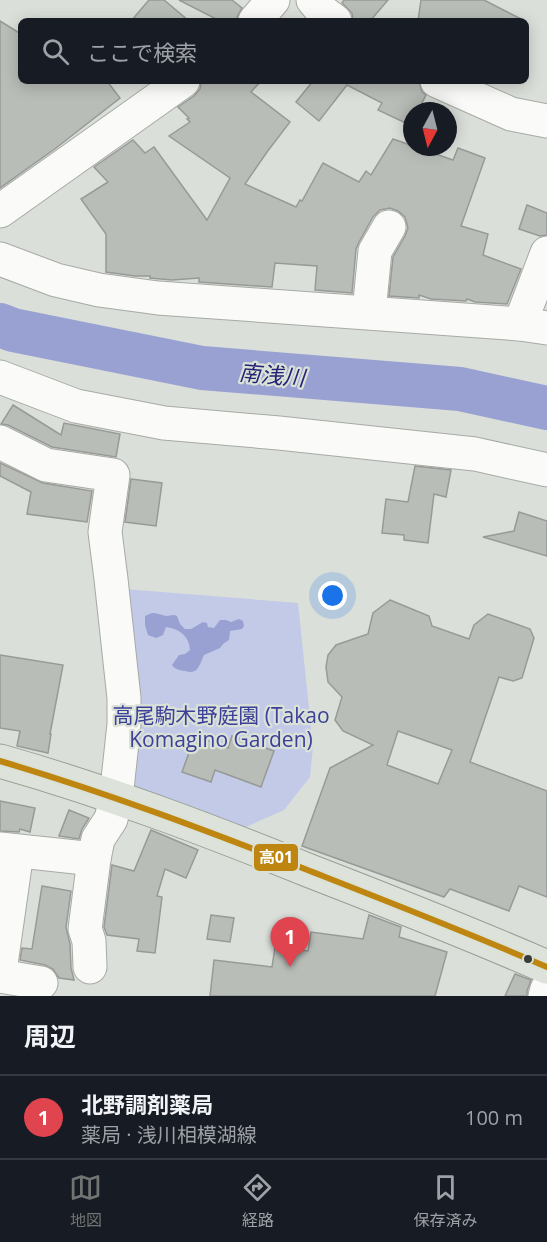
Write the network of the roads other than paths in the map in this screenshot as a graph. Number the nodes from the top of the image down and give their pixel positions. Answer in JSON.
{"nodes":[{"id":1,"x":273,"y":0,"type":"edge"},
{"id":2,"x":313,"y":0,"type":"edge"},
{"id":3,"x":258,"y":18,"type":"edge"},
{"id":4,"x":331,"y":18,"type":"edge"},
{"id":5,"x":179,"y":84,"type":"edge"},
{"id":6,"x":444,"y":84,"type":"edge"},
{"id":7,"x":547,"y":121,"type":"edge"},
{"id":8,"x":0,"y":211,"type":"edge"},
{"id":9,"x":389,"y":227,"type":"dead end"},
{"id":10,"x":547,"y":253,"type":"edge"},
{"id":11,"x":0,"y":259,"type":"edge"},
{"id":12,"x":369,"y":312,"type":"junction"},
{"id":13,"x":534,"y":326,"type":"edge"},
{"id":14,"x":0,"y":377,"type":"edge"},
{"id":15,"x":0,"y":442,"type":"edge"},
{"id":16,"x":547,"y":470,"type":"edge"},
{"id":17,"x":0,"y":761,"type":"edge"},
{"id":18,"x":116,"y":798,"type":"junction"},
{"id":19,"x":8,"y":851,"type":"edge"},
{"id":20,"x":94,"y":859,"type":"junction"},
{"id":21,"x":90,"y":967,"type":"dead end"},
{"id":22,"x":547,"y":967,"type":"edge"},
{"id":23,"x":0,"y":971,"type":"edge"},
{"id":24,"x":0,"y":976,"type":"edge"},
{"id":25,"x":41,"y":983,"type":"dead end"},
{"id":26,"x":547,"y":989,"type":"edge"},
{"id":27,"x":545,"y":996,"type":"edge"}],
"edges":[{"from":1,"to":3,"type":"street"},
{"from":2,"to":4,"type":"street"},
{"from":5,"to":8,"type":"street"},
{"from":6,"to":7,"type":"street"},
{"from":9,"to":12,"type":"street"},
{"from":10,"to":13,"type":"street"},
{"from":11,"to":12,"type":"street"},
{"from":12,"to":13,"type":"street"},
{"from":14,"to":16,"type":"street"},
{"from":15,"to":18,"type":"street"},
{"from":17,"to":18,"type":"main road"},
{"from":18,"to":20,"type":"street"},
{"from":18,"to":22,"type":"main road"},
{"from":19,"to":20,"type":"street"},
{"from":19,"to":23,"type":"street"},
{"from":20,"to":21,"type":"street"},
{"from":24,"to":25,"type":"street"},
{"from":26,"to":27,"type":"street"}]}
